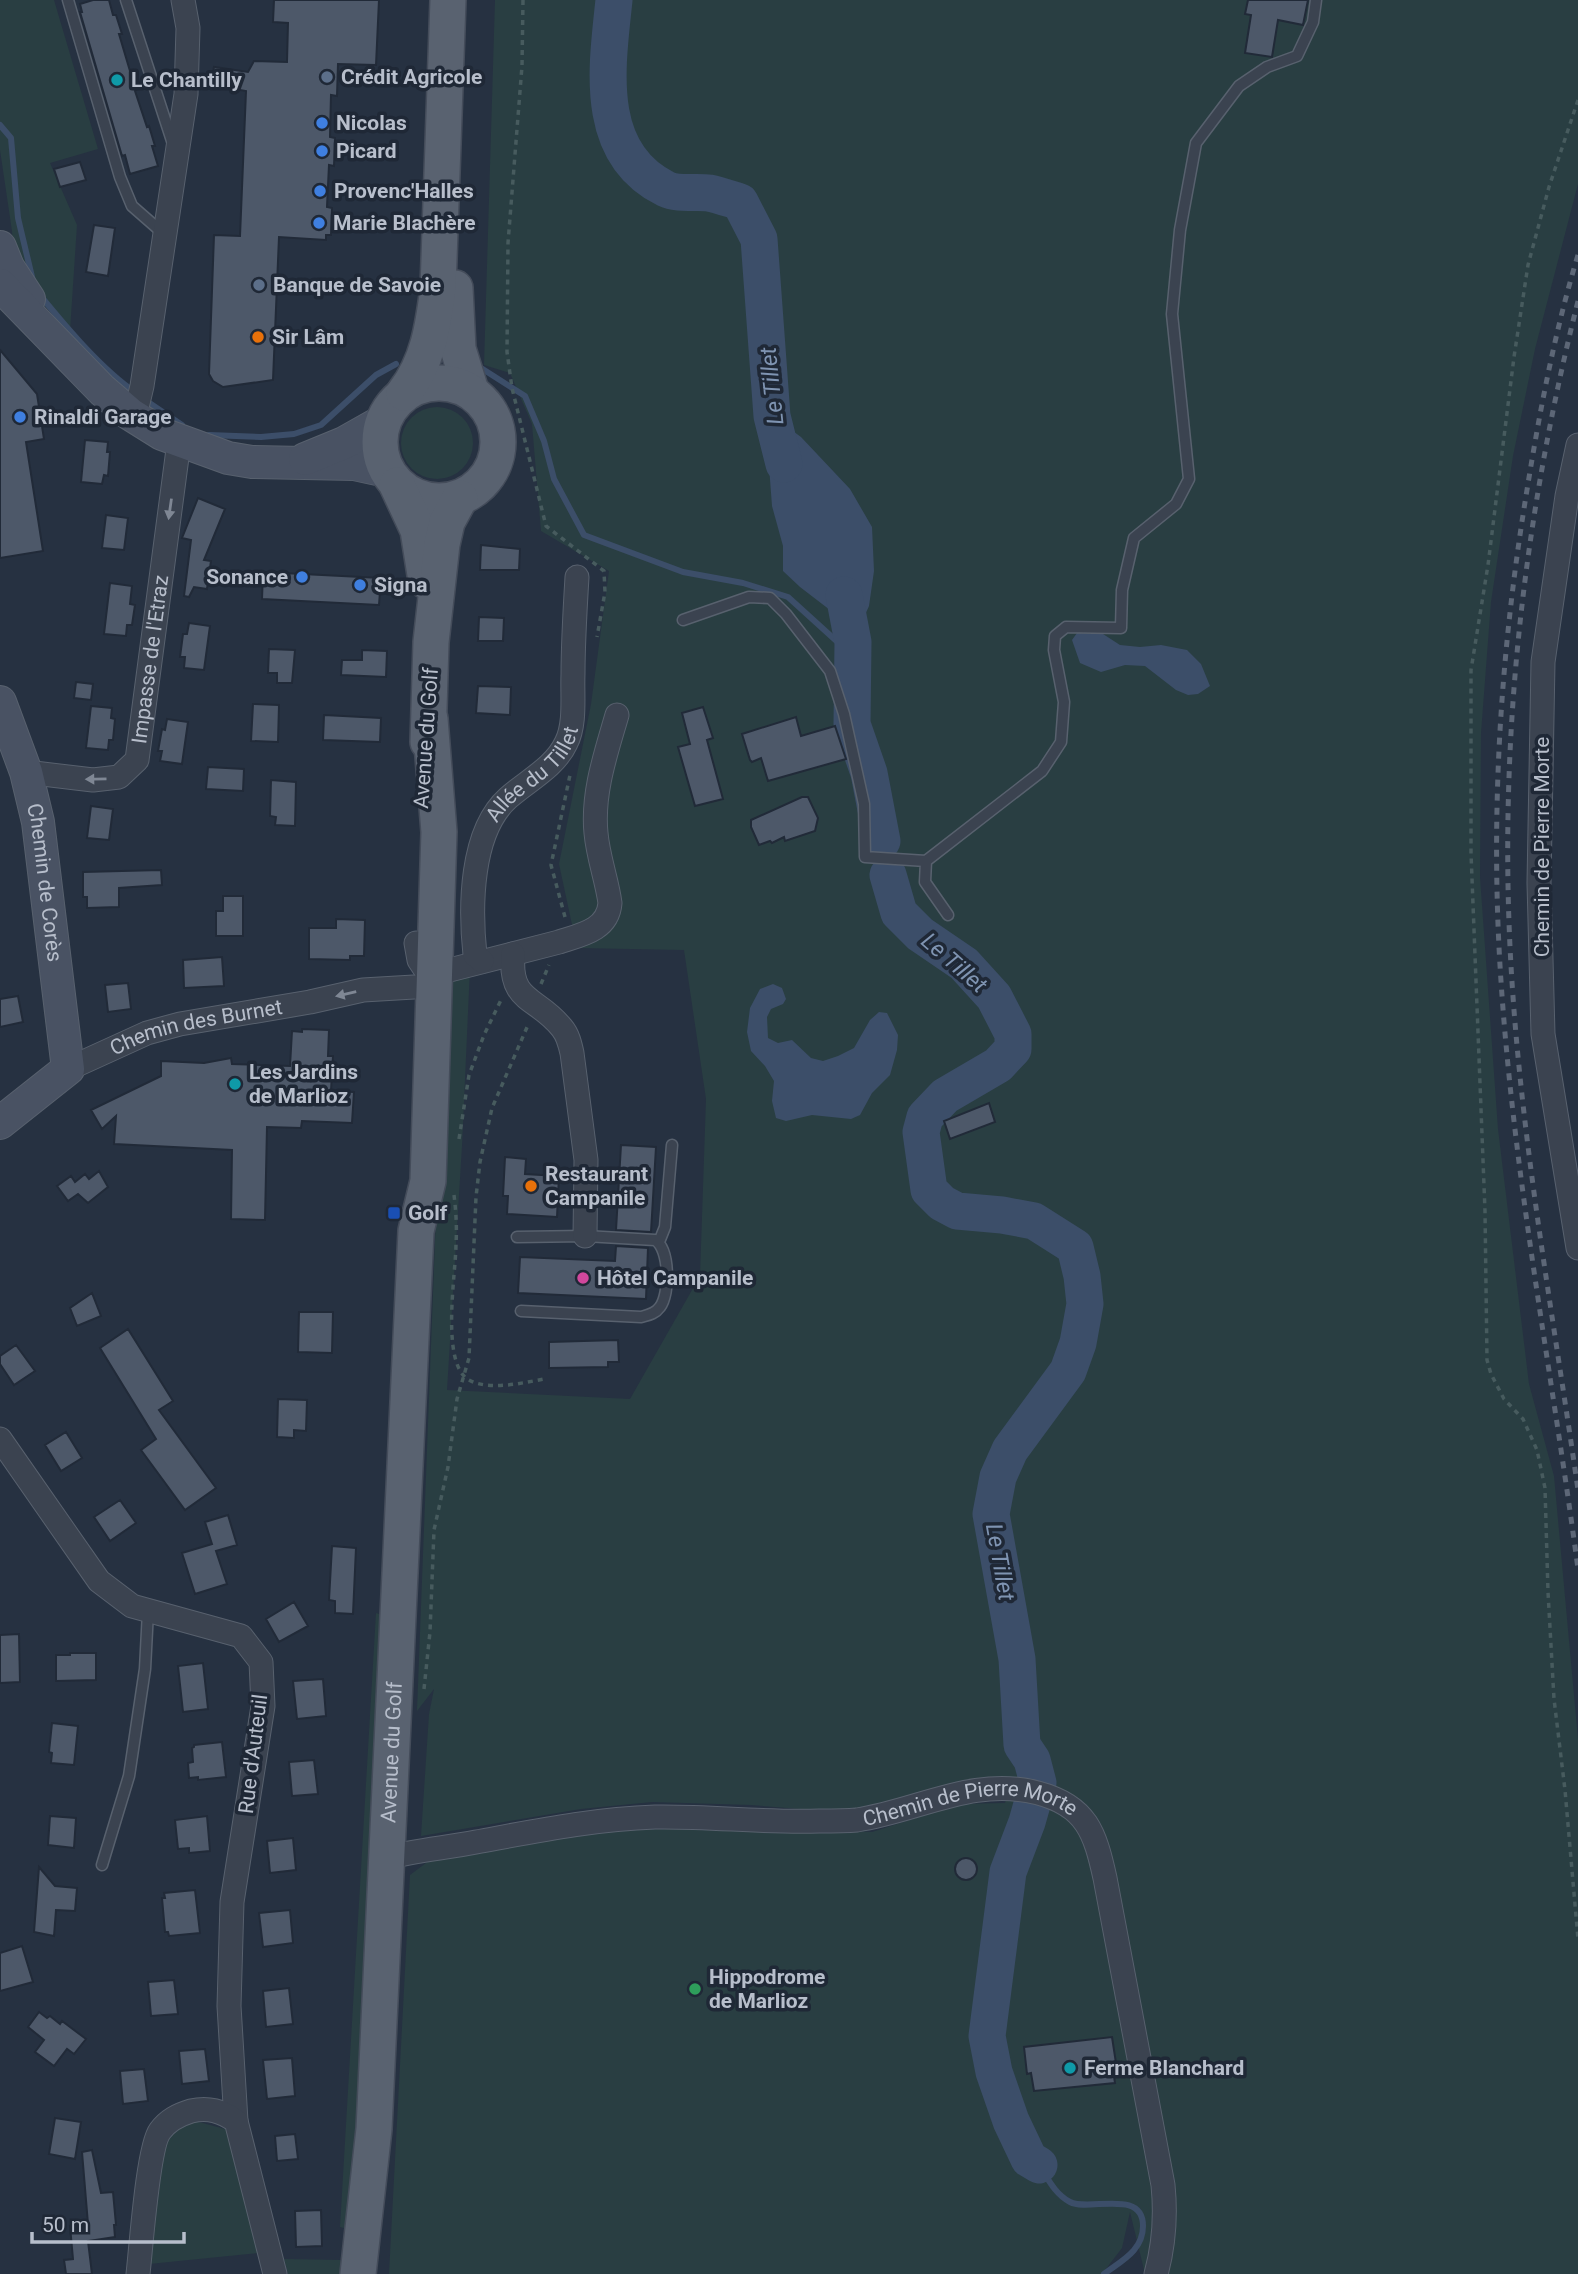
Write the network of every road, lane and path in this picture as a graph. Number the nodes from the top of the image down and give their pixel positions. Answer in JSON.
{"nodes":[{"id":1,"x":68,"y":0,"type":"edge"},
{"id":2,"x":126,"y":0,"type":"edge"},
{"id":3,"x":183,"y":0,"type":"edge"},
{"id":4,"x":448,"y":0,"type":"edge"},
{"id":5,"x":463,"y":0,"type":"edge"},
{"id":6,"x":523,"y":0,"type":"edge"},
{"id":7,"x":1316,"y":0,"type":"edge"},
{"id":8,"x":1578,"y":100,"type":"edge"},
{"id":9,"x":177,"y":154,"type":"junction"},
{"id":10,"x":164,"y":234,"type":"junction"},
{"id":11,"x":0,"y":247,"type":"edge"},
{"id":12,"x":0,"y":285,"type":"edge"},
{"id":13,"x":61,"y":346,"type":"junction"},
{"id":14,"x":471,"y":391,"type":"junction"},
{"id":15,"x":404,"y":393,"type":"junction"},
{"id":16,"x":137,"y":401,"type":"junction"},
{"id":17,"x":383,"y":421,"type":"junction"},
{"id":18,"x":179,"y":442,"type":"junction"},
{"id":19,"x":1578,"y":445,"type":"edge"},
{"id":20,"x":298,"y":462,"type":"junction"},
{"id":21,"x":392,"y":478,"type":"junction"},
{"id":22,"x":1572,"y":496,"type":"edge"},
{"id":23,"x":460,"y":498,"type":"junction"},
{"id":24,"x":577,"y":577,"type":"dead end"},
{"id":25,"x":683,"y":620,"type":"dead end"},
{"id":26,"x":597,"y":639,"type":"dead end"},
{"id":27,"x":432,"y":642,"type":"junction"},
{"id":28,"x":0,"y":702,"type":"edge"},
{"id":29,"x":617,"y":715,"type":"dead end"},
{"id":30,"x":429,"y":719,"type":"junction"},
{"id":31,"x":26,"y":772,"type":"junction"},
{"id":32,"x":570,"y":773,"type":"dead end"},
{"id":33,"x":926,"y":861,"type":"junction"},
{"id":34,"x":948,"y":915,"type":"dead end"},
{"id":35,"x":559,"y":942,"type":"junction"},
{"id":36,"x":482,"y":961,"type":"junction"},
{"id":37,"x":513,"y":963,"type":"junction"},
{"id":38,"x":424,"y":980,"type":"junction"},
{"id":39,"x":535,"y":1005,"type":"junction"},
{"id":40,"x":68,"y":1069,"type":"junction"},
{"id":41,"x":0,"y":1123,"type":"edge"},
{"id":42,"x":457,"y":1145,"type":"dead end"},
{"id":43,"x":672,"y":1146,"type":"dead end"},
{"id":44,"x":454,"y":1184,"type":"dead end"},
{"id":45,"x":585,"y":1236,"type":"junction"},
{"id":46,"x":517,"y":1237,"type":"dead end"},
{"id":47,"x":659,"y":1242,"type":"junction"},
{"id":48,"x":1578,"y":1248,"type":"edge"},
{"id":49,"x":521,"y":1311,"type":"dead end"},
{"id":50,"x":464,"y":1376,"type":"junction"},
{"id":51,"x":544,"y":1379,"type":"dead end"},
{"id":52,"x":0,"y":1439,"type":"edge"},
{"id":53,"x":148,"y":1611,"type":"junction"},
{"id":54,"x":422,"y":1700,"type":"dead end"},
{"id":55,"x":387,"y":1857,"type":"junction"},
{"id":56,"x":102,"y":1866,"type":"dead end"},
{"id":57,"x":1578,"y":1939,"type":"edge"},
{"id":58,"x":236,"y":2121,"type":"junction"},
{"id":59,"x":374,"y":2129,"type":"junction"},
{"id":60,"x":138,"y":2274,"type":"edge"},
{"id":61,"x":275,"y":2274,"type":"edge"},
{"id":62,"x":358,"y":2274,"type":"edge"},
{"id":63,"x":374,"y":2274,"type":"edge"},
{"id":64,"x":1156,"y":2274,"type":"edge"}],
"edges":[{"from":1,"to":10,"type":"lane"},
{"from":2,"to":9,"type":"lane"},
{"from":3,"to":9,"type":"street"},
{"from":4,"to":15,"type":"main road"},
{"from":5,"to":14,"type":"main road"},
{"from":6,"to":26,"type":"path"},
{"from":7,"to":33,"type":"lane"},
{"from":8,"to":57,"type":"path"},
{"from":9,"to":10,"type":"street"},
{"from":10,"to":16,"type":"street"},
{"from":11,"to":13,"type":"main road"},
{"from":12,"to":13,"type":"main road"},
{"from":13,"to":16,"type":"main road"},
{"from":14,"to":15,"type":"main road"},
{"from":14,"to":23,"type":"main road"},
{"from":15,"to":17,"type":"main road"},
{"from":16,"to":18,"type":"main road"},
{"from":17,"to":20,"type":"main road"},
{"from":17,"to":21,"type":"main road"},
{"from":18,"to":20,"type":"main road"},
{"from":18,"to":31,"type":"street","name":"Impasse de l'Etraz","one_way":true},
{"from":19,"to":22,"type":"street","name":"Chemin de Pierre Morte"},
{"from":20,"to":21,"type":"main road"},
{"from":21,"to":23,"type":"main road"},
{"from":21,"to":27,"type":"main road","name":"Avenue du Golf"},
{"from":22,"to":48,"type":"street","name":"Chemin de Pierre Morte"},
{"from":23,"to":27,"type":"main road","name":"Avenue du Golf"},
{"from":24,"to":36,"type":"street","name":"Allée du Tillet"},
{"from":25,"to":33,"type":"lane"},
{"from":27,"to":30,"type":"main road","name":"Avenue du Golf"},
{"from":28,"to":31,"type":"main road","name":"Chemin de Corès"},
{"from":29,"to":35,"type":"street","name":"Chemin des Burnet"},
{"from":30,"to":38,"type":"main road"},
{"from":30,"to":38,"type":"main road","name":"Avenue du Golf"},
{"from":31,"to":40,"type":"main road","name":"Chemin de Corès"},
{"from":32,"to":35,"type":"path"},
{"from":33,"to":34,"type":"lane"},
{"from":35,"to":37,"type":"street","name":"Chemin des Burnet"},
{"from":35,"to":39,"type":"path"},
{"from":36,"to":37,"type":"street","name":"Chemin des Burnet"},
{"from":36,"to":38,"type":"street","name":"Chemin des Burnet"},
{"from":37,"to":39,"type":"street"},
{"from":37,"to":42,"type":"path"},
{"from":38,"to":40,"type":"street","name":"Chemin des Burnet","one_way":true},
{"from":38,"to":55,"type":"main road","name":"Avenue du Golf"},
{"from":39,"to":45,"type":"street"},
{"from":39,"to":50,"type":"path"},
{"from":40,"to":41,"type":"main road","name":"Chemin des Burnet"},
{"from":43,"to":47,"type":"lane"},
{"from":44,"to":50,"type":"path"},
{"from":45,"to":46,"type":"lane"},
{"from":45,"to":47,"type":"lane"},
{"from":47,"to":49,"type":"lane"},
{"from":50,"to":51,"type":"path"},
{"from":50,"to":54,"type":"path"},
{"from":52,"to":53,"type":"street","name":"Rue d'Auteuil"},
{"from":53,"to":56,"type":"lane"},
{"from":53,"to":58,"type":"street","name":"Rue d'Auteuil"},
{"from":55,"to":59,"type":"main road","name":"Avenue du Golf"},
{"from":55,"to":64,"type":"street","name":"Chemin de Pierre Morte"},
{"from":58,"to":60,"type":"street"},
{"from":58,"to":61,"type":"street","name":"Rue d'Auteuil"},
{"from":59,"to":62,"type":"main road","name":"Avenue du Golf"},
{"from":59,"to":63,"type":"main road"}]}
